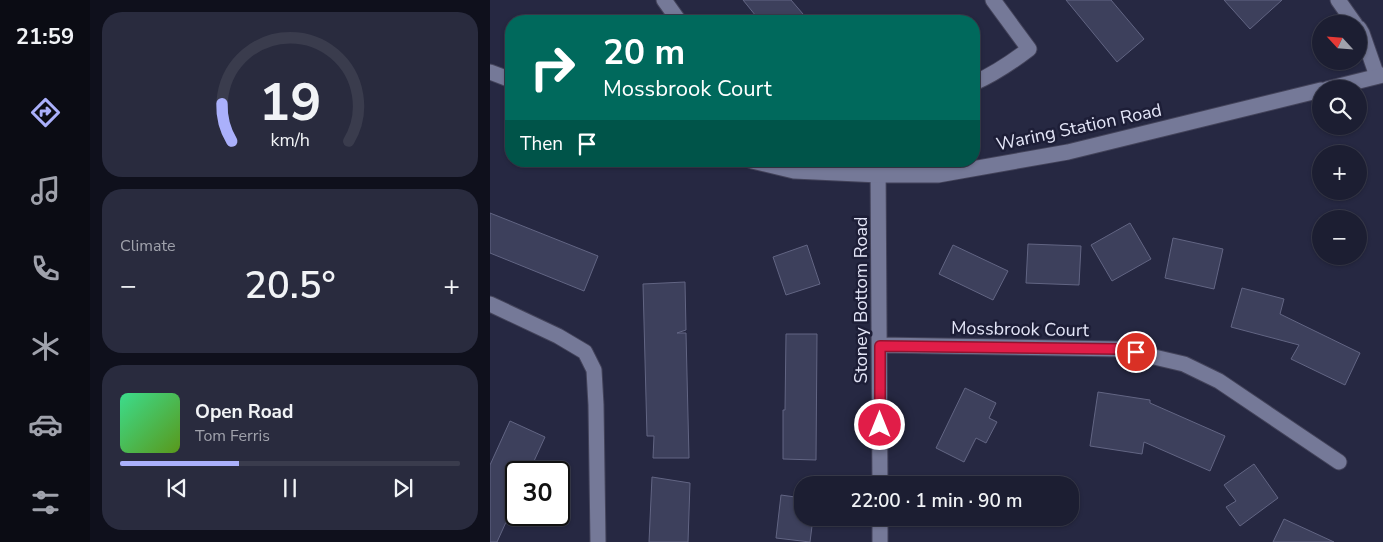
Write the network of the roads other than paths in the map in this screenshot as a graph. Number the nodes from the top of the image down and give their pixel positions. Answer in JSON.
{"nodes":[{"id":1,"x":664,"y":0,"type":"edge"},
{"id":2,"x":993,"y":0,"type":"edge"},
{"id":3,"x":1338,"y":0,"type":"edge"},
{"id":4,"x":675,"y":15,"type":"edge"},
{"id":5,"x":1349,"y":15,"type":"edge"},
{"id":6,"x":1368,"y":47,"type":"edge"},
{"id":7,"x":490,"y":72,"type":"edge"},
{"id":8,"x":1380,"y":76,"type":"edge"},
{"id":9,"x":505,"y":78,"type":"edge"},
{"id":10,"x":980,"y":80,"type":"edge"},
{"id":11,"x":1364,"y":80,"type":"edge"},
{"id":12,"x":1312,"y":92,"type":"edge"},
{"id":13,"x":777,"y":167,"type":"edge"},
{"id":14,"x":878,"y":168,"type":"edge"},
{"id":15,"x":490,"y":304,"type":"edge"},
{"id":16,"x":880,"y":346,"type":"junction"},
{"id":17,"x":1339,"y":462,"type":"dead end"},
{"id":18,"x":880,"y":476,"type":"edge"},
{"id":19,"x":880,"y":526,"type":"edge"},
{"id":20,"x":598,"y":542,"type":"edge"},
{"id":21,"x":880,"y":542,"type":"edge"}],
"edges":[{"from":1,"to":4,"type":"street"},
{"from":2,"to":10,"type":"street"},
{"from":3,"to":5,"type":"street"},
{"from":6,"to":8,"type":"street"},
{"from":7,"to":9,"type":"street"},
{"from":8,"to":11,"type":"street"},
{"from":12,"to":14,"type":"street","name":"Waring Station Road"},
{"from":13,"to":14,"type":"street","name":"Waring Station Road"},
{"from":14,"to":16,"type":"street","name":"Stoney Bottom Road"},
{"from":15,"to":20,"type":"street"},
{"from":16,"to":17,"type":"street","name":"Mossbrook Court"},
{"from":16,"to":18,"type":"street","name":"Stoney Bottom Road"},
{"from":19,"to":21,"type":"street"}]}
